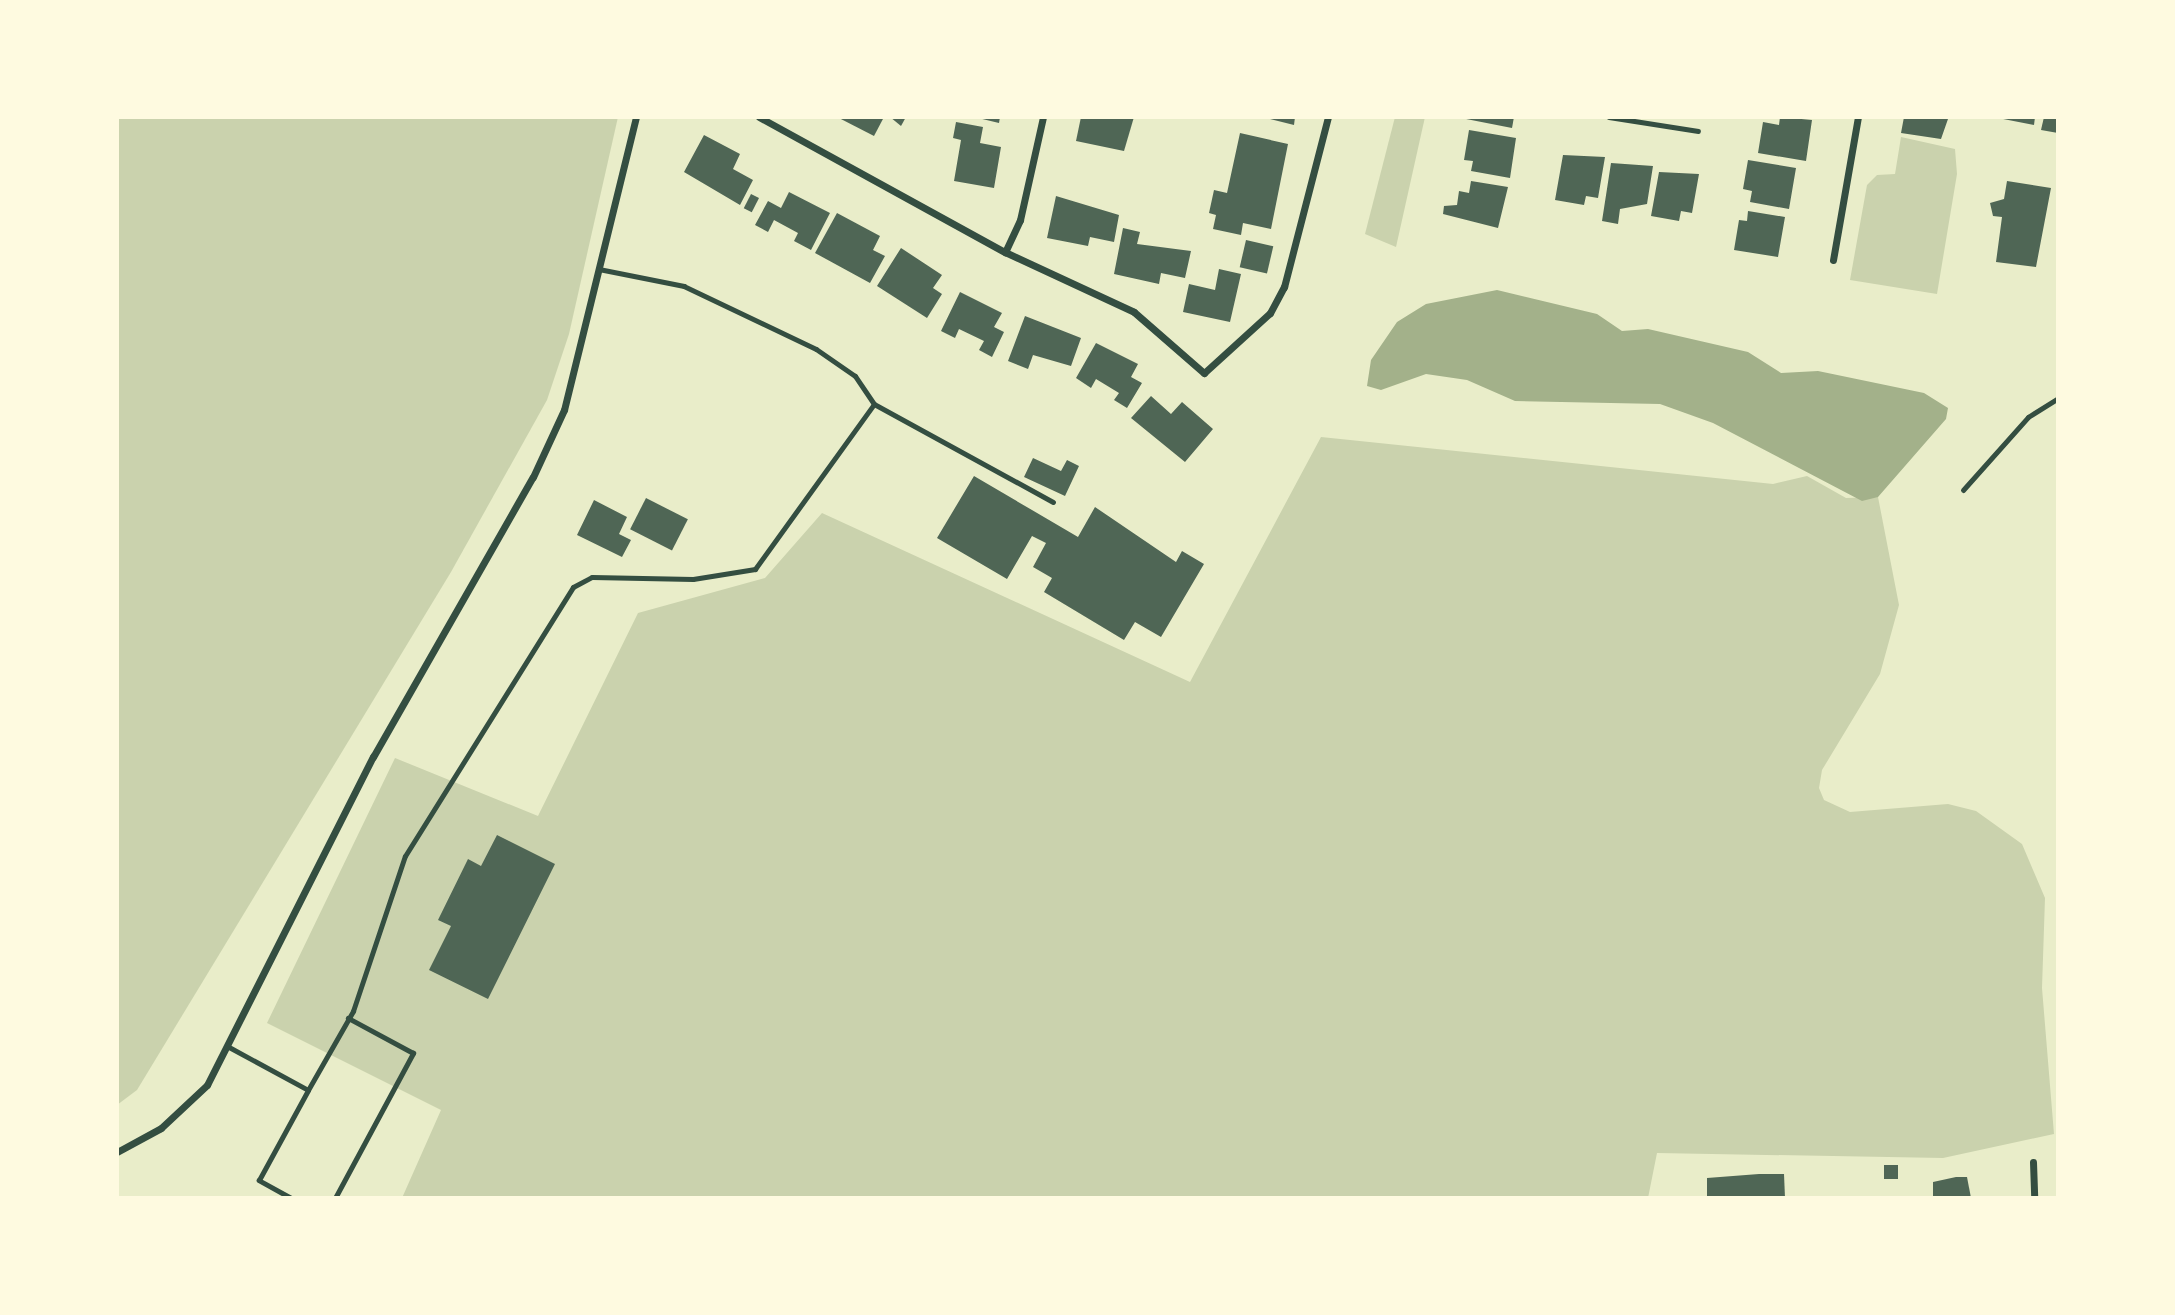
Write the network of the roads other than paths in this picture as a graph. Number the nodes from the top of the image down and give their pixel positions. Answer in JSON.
{"nodes":[{"id":1,"x":636,"y":117,"type":"edge"},
{"id":2,"x":759,"y":117,"type":"edge"},
{"id":3,"x":1043,"y":117,"type":"edge"},
{"id":4,"x":1328,"y":117,"type":"edge"},
{"id":5,"x":1858,"y":117,"type":"edge"},
{"id":6,"x":1005,"y":252,"type":"junction"},
{"id":7,"x":1833,"y":260,"type":"dead end"},
{"id":8,"x":599,"y":269,"type":"junction"},
{"id":9,"x":2058,"y":398,"type":"edge"},
{"id":10,"x":874,"y":404,"type":"junction"},
{"id":11,"x":1963,"y":490,"type":"dead end"},
{"id":12,"x":1053,"y":502,"type":"dead end"},
{"id":13,"x":348,"y":1018,"type":"junction"},
{"id":14,"x":227,"y":1046,"type":"junction"},
{"id":15,"x":308,"y":1090,"type":"junction"},
{"id":16,"x":117,"y":1153,"type":"edge"},
{"id":17,"x":2034,"y":1162,"type":"dead end"},
{"id":18,"x":291,"y":1198,"type":"edge"},
{"id":19,"x":335,"y":1198,"type":"edge"},
{"id":20,"x":2034,"y":1198,"type":"edge"}],
"edges":[{"from":1,"to":8,"type":"street"},
{"from":2,"to":6,"type":"street"},
{"from":3,"to":6,"type":"street"},
{"from":4,"to":6,"type":"street"},
{"from":5,"to":7,"type":"street"},
{"from":8,"to":10,"type":"lane"},
{"from":8,"to":14,"type":"street"},
{"from":9,"to":11,"type":"lane"},
{"from":10,"to":12,"type":"lane"},
{"from":10,"to":13,"type":"lane"},
{"from":13,"to":15,"type":"lane"},
{"from":13,"to":19,"type":"lane"},
{"from":14,"to":15,"type":"lane"},
{"from":14,"to":16,"type":"street"},
{"from":15,"to":18,"type":"lane"},
{"from":17,"to":20,"type":"street"}]}
